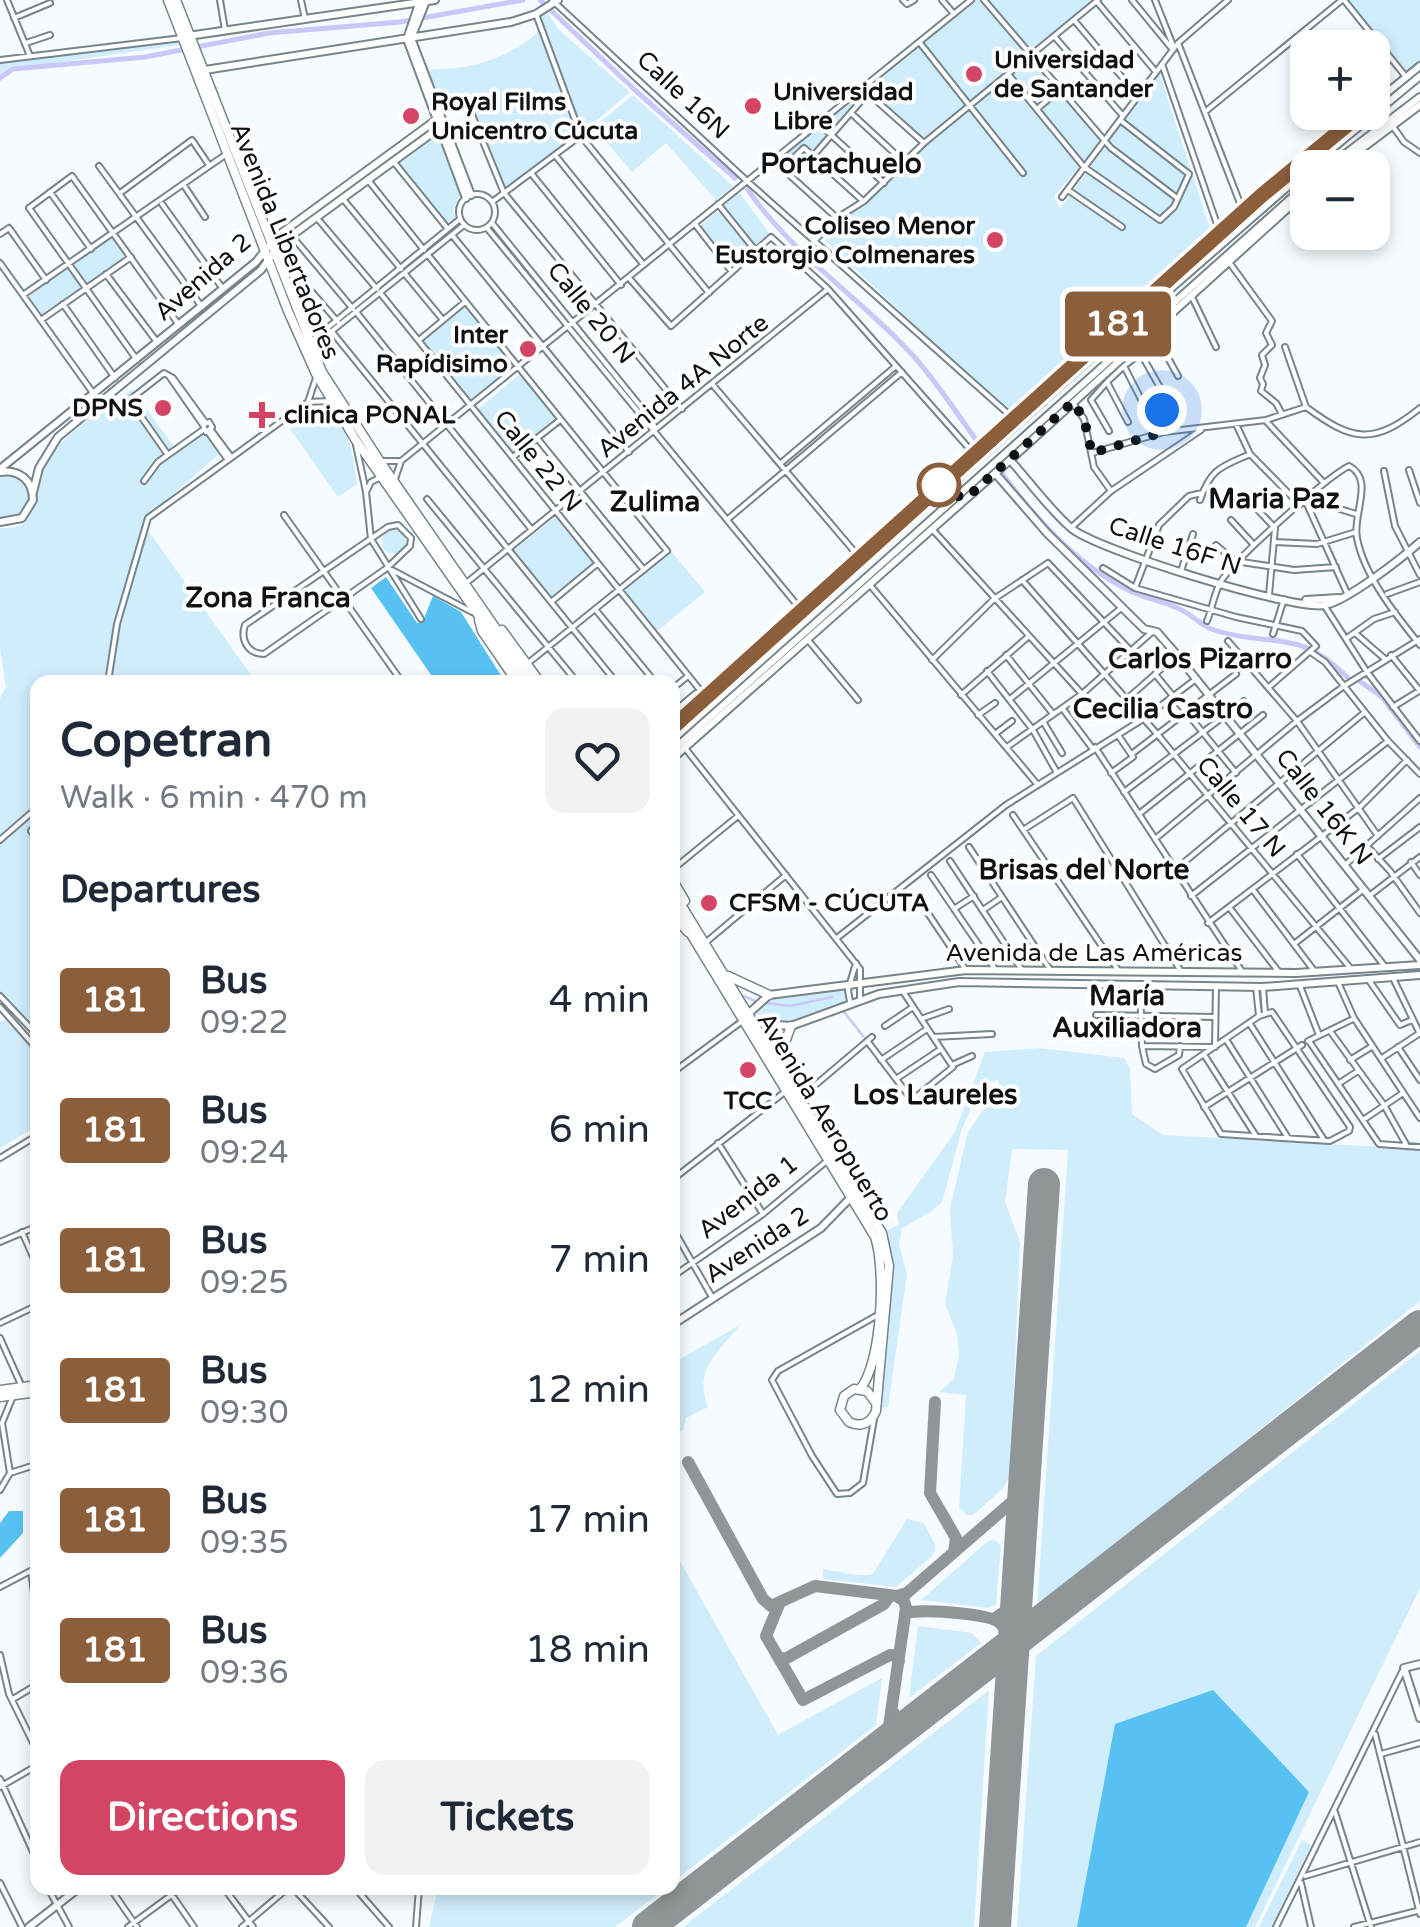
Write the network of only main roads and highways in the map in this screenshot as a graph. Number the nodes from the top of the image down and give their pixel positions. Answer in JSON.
{"nodes":[{"id":1,"x":168,"y":0,"type":"edge"},
{"id":2,"x":176,"y":0,"type":"edge"},
{"id":3,"x":187,"y":39,"type":"junction"},
{"id":4,"x":201,"y":68,"type":"junction"},
{"id":5,"x":270,"y":248,"type":"junction"},
{"id":6,"x":308,"y":347,"type":"junction"},
{"id":7,"x":480,"y":612,"type":"junction"},
{"id":8,"x":497,"y":638,"type":"junction"},
{"id":9,"x":512,"y":675,"type":"edge"},
{"id":10,"x":521,"y":675,"type":"edge"},
{"id":11,"x":536,"y":675,"type":"edge"},
{"id":12,"x":537,"y":675,"type":"edge"},
{"id":13,"x":680,"y":893,"type":"edge"},
{"id":14,"x":680,"y":905,"type":"edge"},
{"id":15,"x":680,"y":914,"type":"edge"},
{"id":16,"x":680,"y":926,"type":"edge"},
{"id":17,"x":695,"y":933,"type":"junction"},
{"id":18,"x":723,"y":972,"type":"junction"},
{"id":19,"x":766,"y":997,"type":"road end"},
{"id":20,"x":749,"y":1016,"type":"junction"},
{"id":21,"x":791,"y":1026,"type":"road end"},
{"id":22,"x":778,"y":1062,"type":"junction"},
{"id":23,"x":853,"y":1194,"type":"junction"},
{"id":24,"x":30,"y":1388,"type":"edge"},
{"id":25,"x":860,"y":1389,"type":"junction"},
{"id":26,"x":30,"y":1390,"type":"edge"},
{"id":27,"x":0,"y":1394,"type":"edge"},
{"id":28,"x":876,"y":1403,"type":"junction"}],
"edges":[{"from":1,"to":3,"type":"main road","name":"Avenida Libertadores"},
{"from":2,"to":3,"type":"main road","name":"Avenida Libertadores"},
{"from":3,"to":4,"type":"main road","name":"Avenida Libertadores"},
{"from":4,"to":5,"type":"main road","name":"Avenida Libertadores"},
{"from":4,"to":5,"type":"main road","name":"Avenida Libertadores"},
{"from":5,"to":6,"type":"main road","name":"Avenida Libertadores"},
{"from":5,"to":6,"type":"main road","name":"Avenida Libertadores"},
{"from":6,"to":7,"type":"main road","name":"Avenida Libertadores"},
{"from":6,"to":7,"type":"main road","name":"Avenida Libertadores"},
{"from":7,"to":8,"type":"main road","name":"Avenida Libertadores"},
{"from":7,"to":9,"type":"main road"},
{"from":7,"to":12,"type":"main road"},
{"from":8,"to":10,"type":"main road","name":"Avenida Libertadores"},
{"from":8,"to":11,"type":"main road","name":"Avenida Libertadores"},
{"from":13,"to":17,"type":"main road"},
{"from":14,"to":17,"type":"main road"},
{"from":15,"to":17,"type":"main road"},
{"from":16,"to":17,"type":"main road"},
{"from":17,"to":18,"type":"main road","name":"Avenida Aeropuerto"},
{"from":17,"to":20,"type":"main road","name":"Avenida Aeropuerto"},
{"from":18,"to":19,"type":"main road"},
{"from":18,"to":20,"type":"main road","name":"Avenida Aeropuerto"},
{"from":20,"to":22,"type":"main road","name":"Avenida Aeropuerto"},
{"from":20,"to":23,"type":"main road","name":"Avenida Aeropuerto"},
{"from":21,"to":22,"type":"main road"},
{"from":22,"to":23,"type":"main road","name":"Avenida Aeropuerto"},
{"from":23,"to":25,"type":"main road","name":"Avenida Aeropuerto"},
{"from":23,"to":28,"type":"main road","name":"Avenida Aeropuerto"},
{"from":24,"to":27,"type":"main road"},
{"from":25,"to":28,"type":"main road"},
{"from":25,"to":28,"type":"main road"},
{"from":26,"to":27,"type":"main road"}]}
